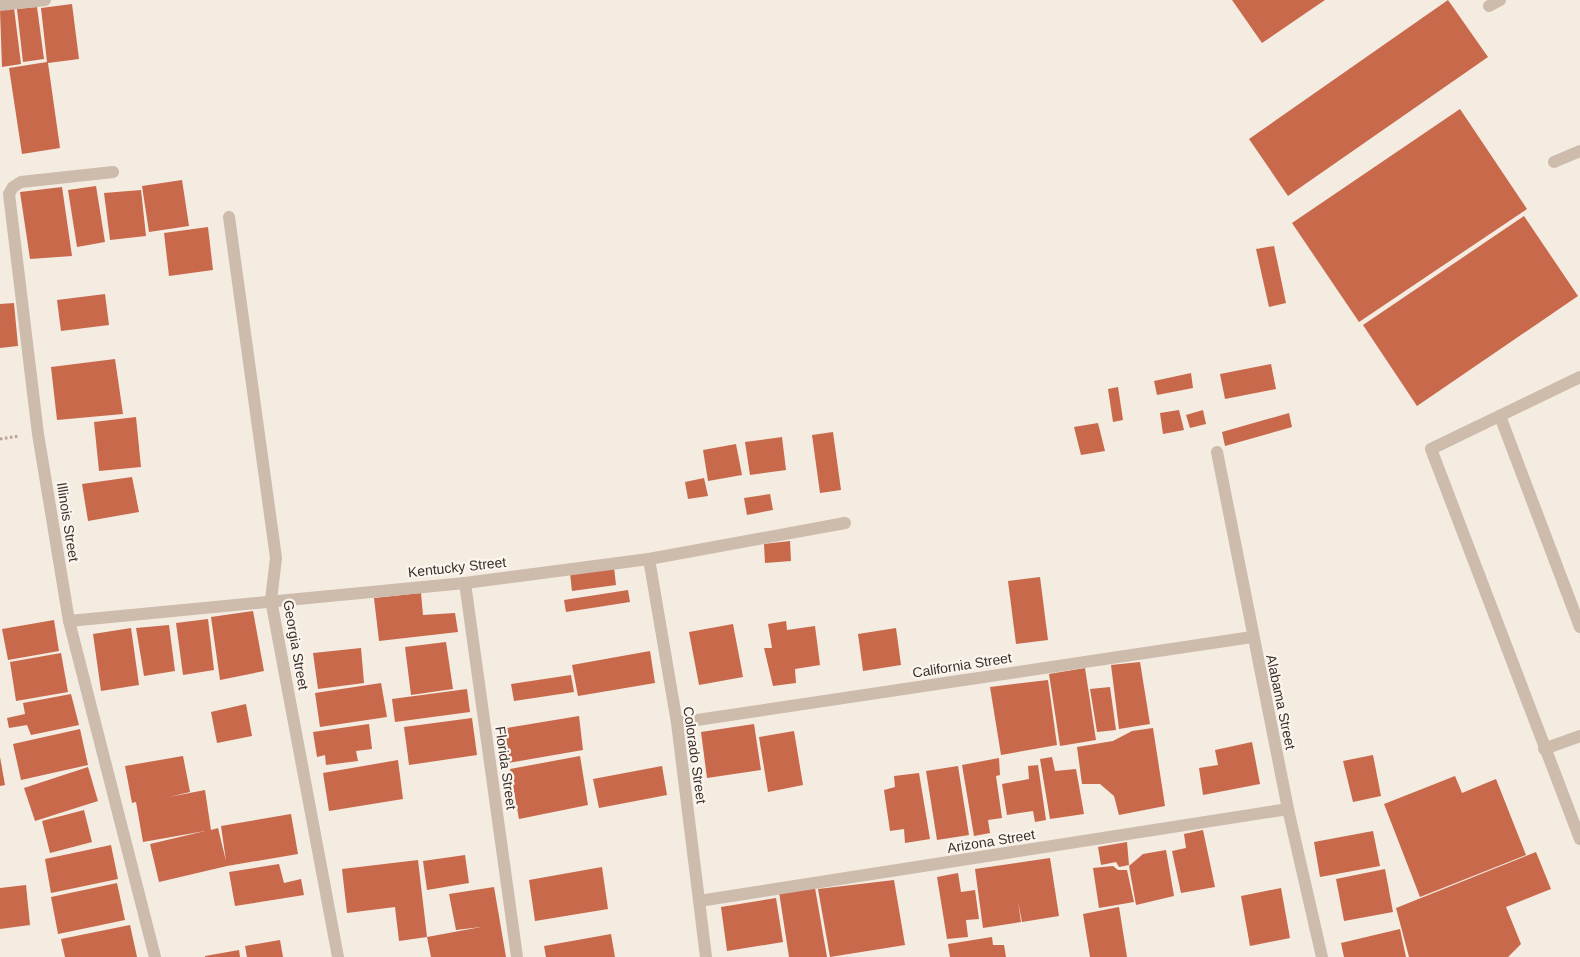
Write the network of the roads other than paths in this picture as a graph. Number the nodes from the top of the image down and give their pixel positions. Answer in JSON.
{"nodes":[{"id":1,"x":45,"y":0,"type":"edge"},
{"id":2,"x":1500,"y":0,"type":"edge"},
{"id":3,"x":0,"y":4,"type":"edge"},
{"id":4,"x":1489,"y":6,"type":"dead end"},
{"id":5,"x":1580,"y":151,"type":"edge"},
{"id":6,"x":1554,"y":162,"type":"dead end"},
{"id":7,"x":113,"y":172,"type":"dead end"},
{"id":8,"x":229,"y":217,"type":"dead end"},
{"id":9,"x":1580,"y":377,"type":"edge"},
{"id":10,"x":1500,"y":416,"type":"junction"},
{"id":11,"x":1217,"y":452,"type":"dead end"},
{"id":12,"x":846,"y":523,"type":"dead end"},
{"id":13,"x":649,"y":559,"type":"junction"},
{"id":14,"x":465,"y":583,"type":"junction"},
{"id":15,"x":272,"y":600,"type":"junction"},
{"id":16,"x":69,"y":620,"type":"junction"},
{"id":17,"x":1580,"y":627,"type":"edge"},
{"id":18,"x":1252,"y":637,"type":"junction"},
{"id":19,"x":677,"y":723,"type":"junction"},
{"id":20,"x":1580,"y":736,"type":"edge"},
{"id":21,"x":1544,"y":749,"type":"junction"},
{"id":22,"x":1288,"y":809,"type":"junction"},
{"id":23,"x":1580,"y":839,"type":"edge"},
{"id":24,"x":699,"y":901,"type":"junction"},
{"id":25,"x":155,"y":957,"type":"edge"},
{"id":26,"x":338,"y":957,"type":"edge"},
{"id":27,"x":518,"y":957,"type":"edge"},
{"id":28,"x":706,"y":957,"type":"edge"},
{"id":29,"x":1322,"y":957,"type":"edge"}],
"edges":[{"from":1,"to":3,"type":"street"},
{"from":2,"to":4,"type":"street"},
{"from":5,"to":6,"type":"street"},
{"from":7,"to":16,"type":"street","name":"Illinois Street"},
{"from":8,"to":15,"type":"street","name":"Georgia Street"},
{"from":9,"to":10,"type":"street"},
{"from":10,"to":17,"type":"street"},
{"from":10,"to":21,"type":"street"},
{"from":11,"to":18,"type":"street","name":"Alabama Street"},
{"from":12,"to":13,"type":"street","name":"Kentucky Street"},
{"from":13,"to":14,"type":"street","name":"Kentucky Street"},
{"from":13,"to":19,"type":"street","name":"Colorado Street"},
{"from":14,"to":15,"type":"street","name":"Kentucky Street"},
{"from":14,"to":27,"type":"street","name":"Florida Street"},
{"from":15,"to":16,"type":"street","name":"Kentucky Street"},
{"from":15,"to":26,"type":"street","name":"Georgia Street"},
{"from":16,"to":25,"type":"street","name":"Illinois Street"},
{"from":18,"to":19,"type":"street","name":"California Street"},
{"from":18,"to":22,"type":"street","name":"Alabama Street"},
{"from":19,"to":24,"type":"street","name":"Colorado Street"},
{"from":20,"to":21,"type":"street"},
{"from":21,"to":23,"type":"street"},
{"from":22,"to":24,"type":"street","name":"Arizona Street"},
{"from":22,"to":29,"type":"street","name":"Alabama Street"},
{"from":24,"to":28,"type":"street","name":"Colorado Street"}]}
